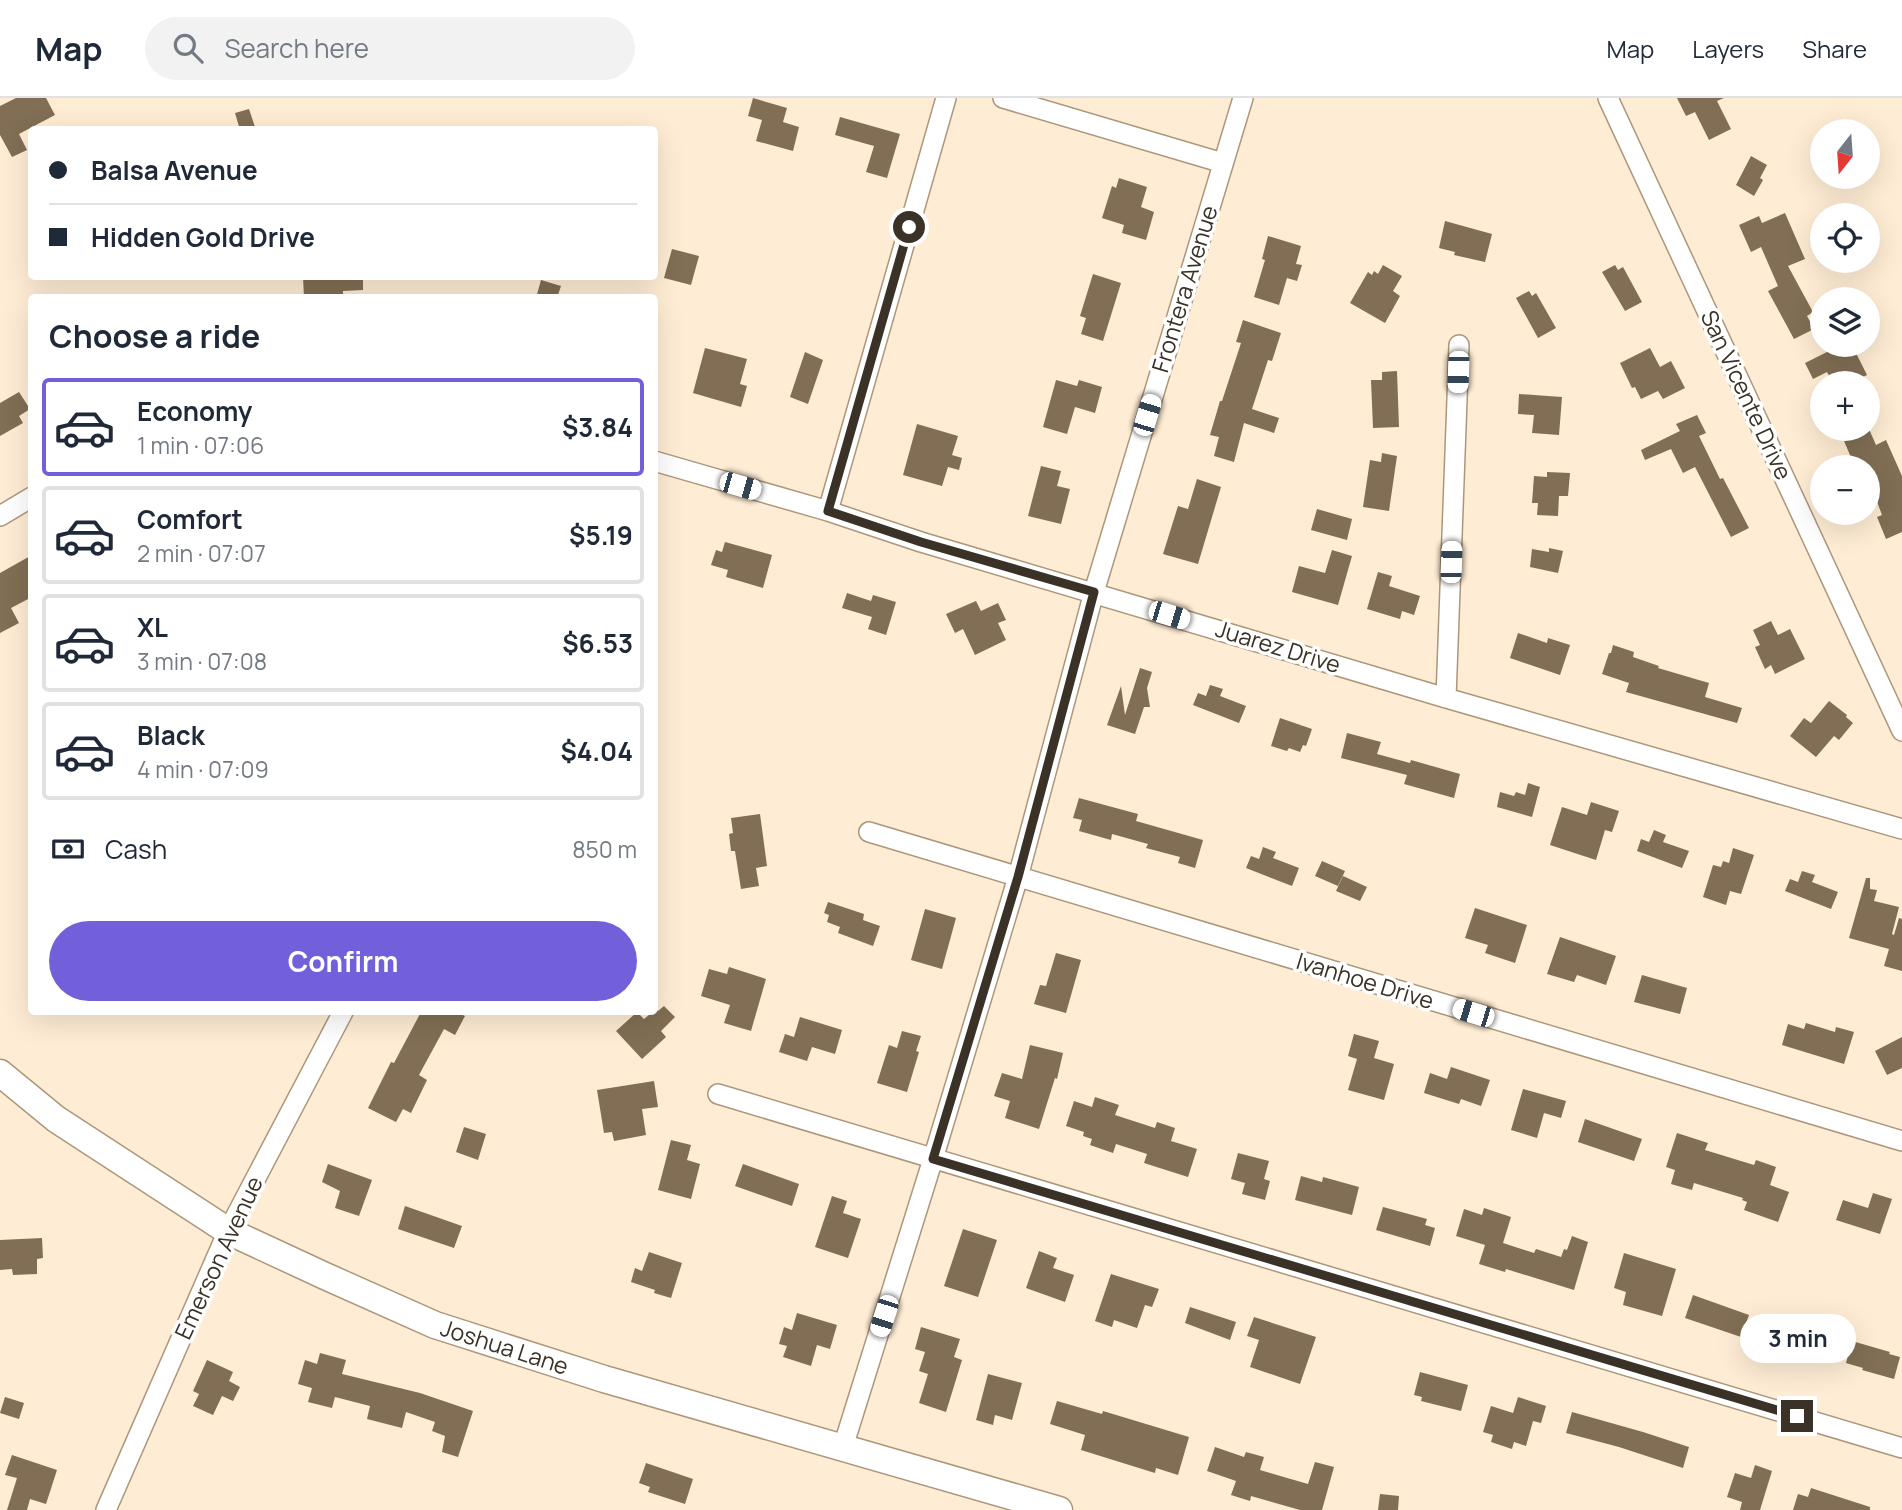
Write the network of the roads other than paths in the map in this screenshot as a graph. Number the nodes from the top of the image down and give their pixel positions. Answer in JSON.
{"nodes":[{"id":1,"x":946,"y":98,"type":"edge"},
{"id":2,"x":1003,"y":98,"type":"edge"},
{"id":3,"x":1243,"y":98,"type":"edge"},
{"id":4,"x":1608,"y":98,"type":"edge"},
{"id":5,"x":1223,"y":163,"type":"junction"},
{"id":6,"x":1459,"y":345,"type":"dead end"},
{"id":7,"x":658,"y":462,"type":"edge"},
{"id":8,"x":28,"y":498,"type":"edge"},
{"id":9,"x":828,"y":511,"type":"junction"},
{"id":10,"x":0,"y":516,"type":"edge"},
{"id":11,"x":1094,"y":592,"type":"junction"},
{"id":12,"x":1446,"y":698,"type":"junction"},
{"id":13,"x":1902,"y":731,"type":"edge"},
{"id":14,"x":1902,"y":829,"type":"edge"},
{"id":15,"x":869,"y":832,"type":"dead end"},
{"id":16,"x":1018,"y":877,"type":"junction"},
{"id":17,"x":342,"y":1015,"type":"edge"},
{"id":18,"x":0,"y":1073,"type":"edge"},
{"id":19,"x":718,"y":1094,"type":"dead end"},
{"id":20,"x":1902,"y":1141,"type":"edge"},
{"id":21,"x":933,"y":1159,"type":"junction"},
{"id":22,"x":228,"y":1231,"type":"junction"},
{"id":23,"x":843,"y":1447,"type":"junction"},
{"id":24,"x":1902,"y":1448,"type":"edge"},
{"id":25,"x":106,"y":1510,"type":"edge"},
{"id":26,"x":1059,"y":1510,"type":"edge"}],
"edges":[{"from":1,"to":9,"type":"street"},
{"from":2,"to":5,"type":"street"},
{"from":3,"to":5,"type":"street","name":"Frontera Avenue"},
{"from":4,"to":13,"type":"street","name":"San Vicente Drive"},
{"from":5,"to":11,"type":"street","name":"Frontera Avenue"},
{"from":6,"to":12,"type":"street"},
{"from":7,"to":9,"type":"street","name":"Juarez Drive"},
{"from":8,"to":10,"type":"street"},
{"from":9,"to":11,"type":"street","name":"Juarez Drive"},
{"from":11,"to":12,"type":"street","name":"Juarez Drive"},
{"from":11,"to":16,"type":"street","name":"Frontera Avenue"},
{"from":12,"to":14,"type":"street","name":"Juarez Drive"},
{"from":15,"to":16,"type":"street","name":"Ivanhoe Drive"},
{"from":16,"to":20,"type":"street","name":"Ivanhoe Drive"},
{"from":16,"to":21,"type":"street","name":"Frontera Avenue"},
{"from":17,"to":22,"type":"street","name":"Emerson Avenue"},
{"from":18,"to":22,"type":"main road","name":"Joshua Lane"},
{"from":19,"to":21,"type":"street"},
{"from":21,"to":23,"type":"street","name":"Frontera Avenue"},
{"from":21,"to":24,"type":"street"},
{"from":22,"to":23,"type":"main road","name":"Joshua Lane"},
{"from":22,"to":25,"type":"street","name":"Emerson Avenue"},
{"from":23,"to":26,"type":"main road","name":"Joshua Lane"}]}
